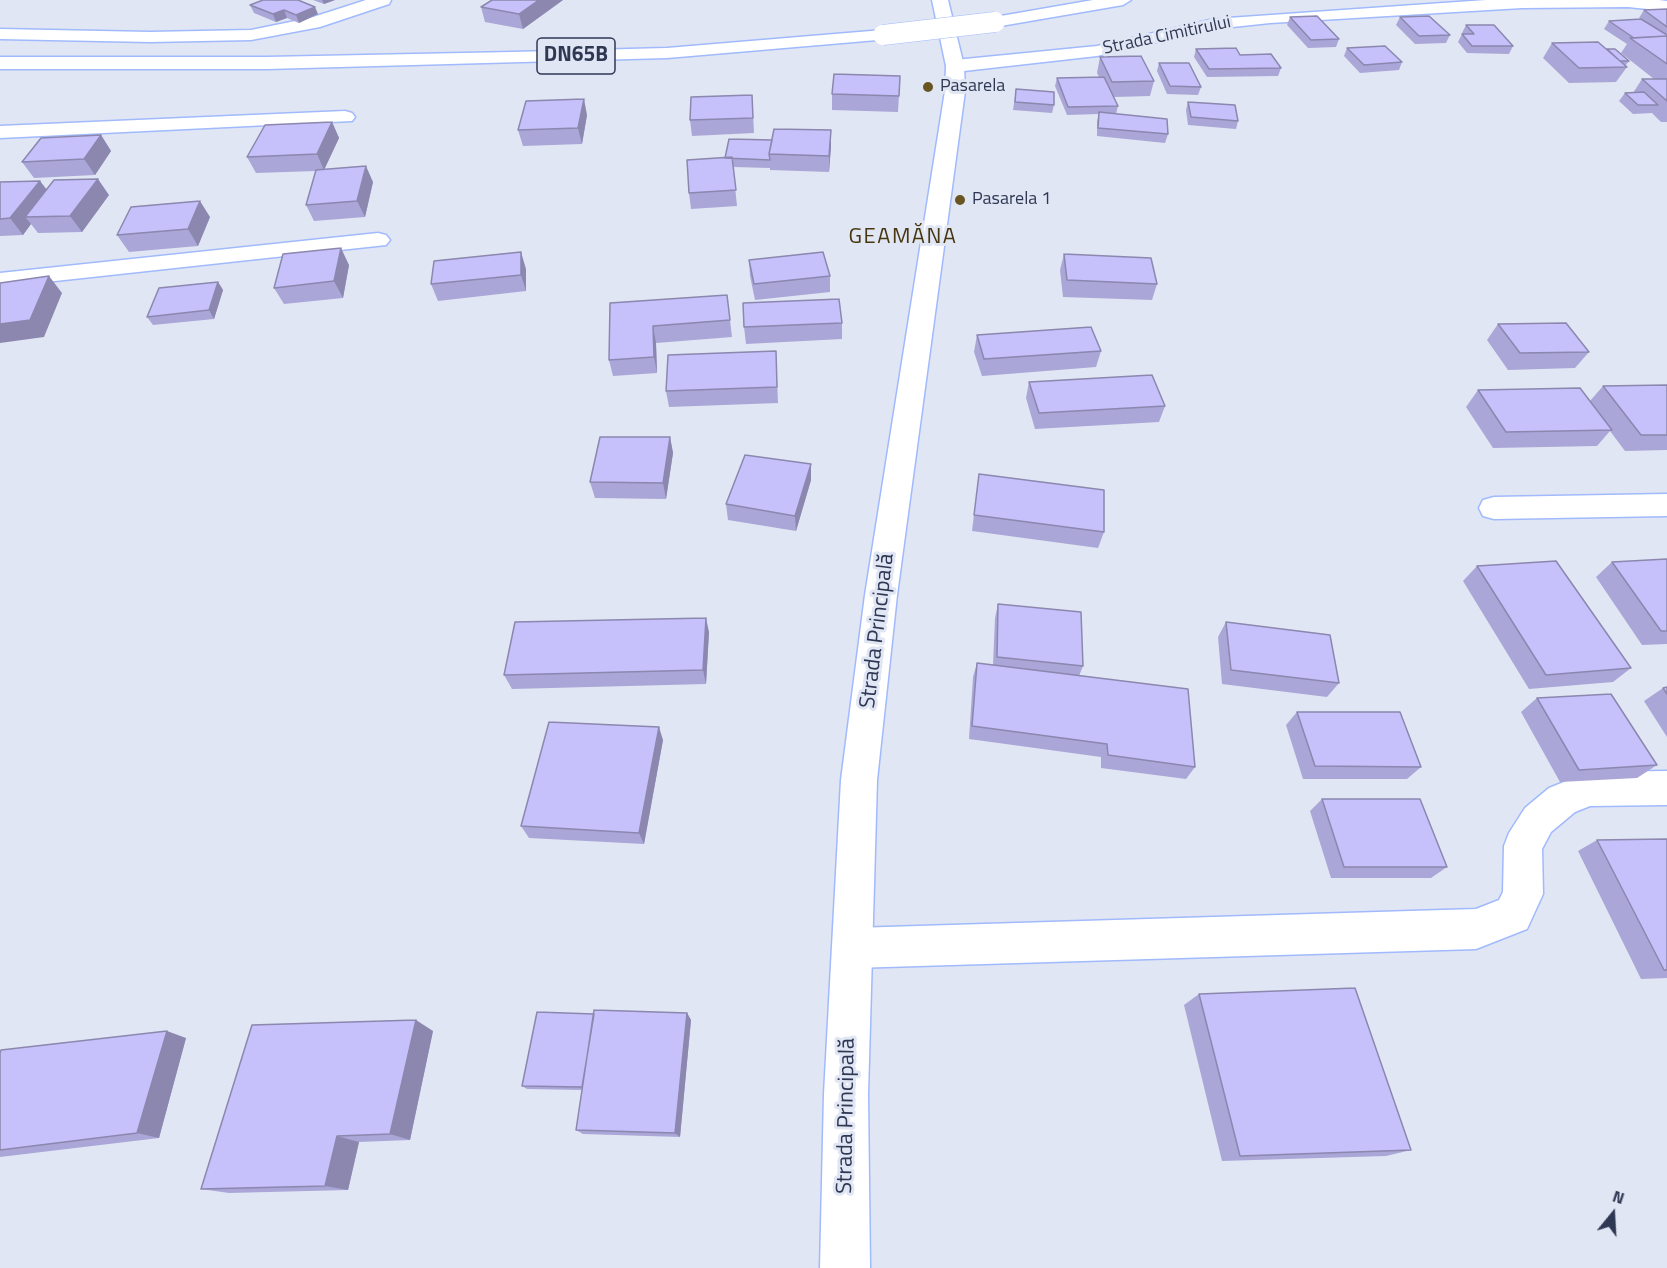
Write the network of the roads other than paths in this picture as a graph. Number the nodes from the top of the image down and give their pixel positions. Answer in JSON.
{"nodes":[{"id":1,"x":383,"y":0,"type":"edge"},
{"id":2,"x":940,"y":0,"type":"edge"},
{"id":3,"x":1124,"y":0,"type":"edge"},
{"id":4,"x":1667,"y":6,"type":"edge"},
{"id":5,"x":0,"y":34,"type":"edge"},
{"id":6,"x":0,"y":63,"type":"edge"},
{"id":7,"x":955,"y":66,"type":"junction"},
{"id":8,"x":345,"y":117,"type":"dead end"},
{"id":9,"x":0,"y":132,"type":"edge"},
{"id":10,"x":378,"y":240,"type":"dead end"},
{"id":11,"x":0,"y":280,"type":"edge"},
{"id":12,"x":1667,"y":505,"type":"edge"},
{"id":13,"x":1494,"y":508,"type":"dead end"},
{"id":14,"x":1667,"y":788,"type":"edge"},
{"id":15,"x":853,"y":948,"type":"junction"},
{"id":16,"x":844,"y":1268,"type":"edge"}],
"edges":[{"from":1,"to":5,"type":"street"},
{"from":2,"to":7,"type":"street","name":"Strada Principală"},
{"from":3,"to":6,"type":"street","number":"DN65B","bridge":true},
{"from":4,"to":7,"type":"street","name":"Strada Cimitirului"},
{"from":7,"to":15,"type":"street","name":"Strada Principală"},
{"from":8,"to":9,"type":"street"},
{"from":10,"to":11,"type":"street"},
{"from":12,"to":13,"type":"street"},
{"from":14,"to":15,"type":"street"},
{"from":15,"to":16,"type":"street","name":"Strada Principală"}]}
